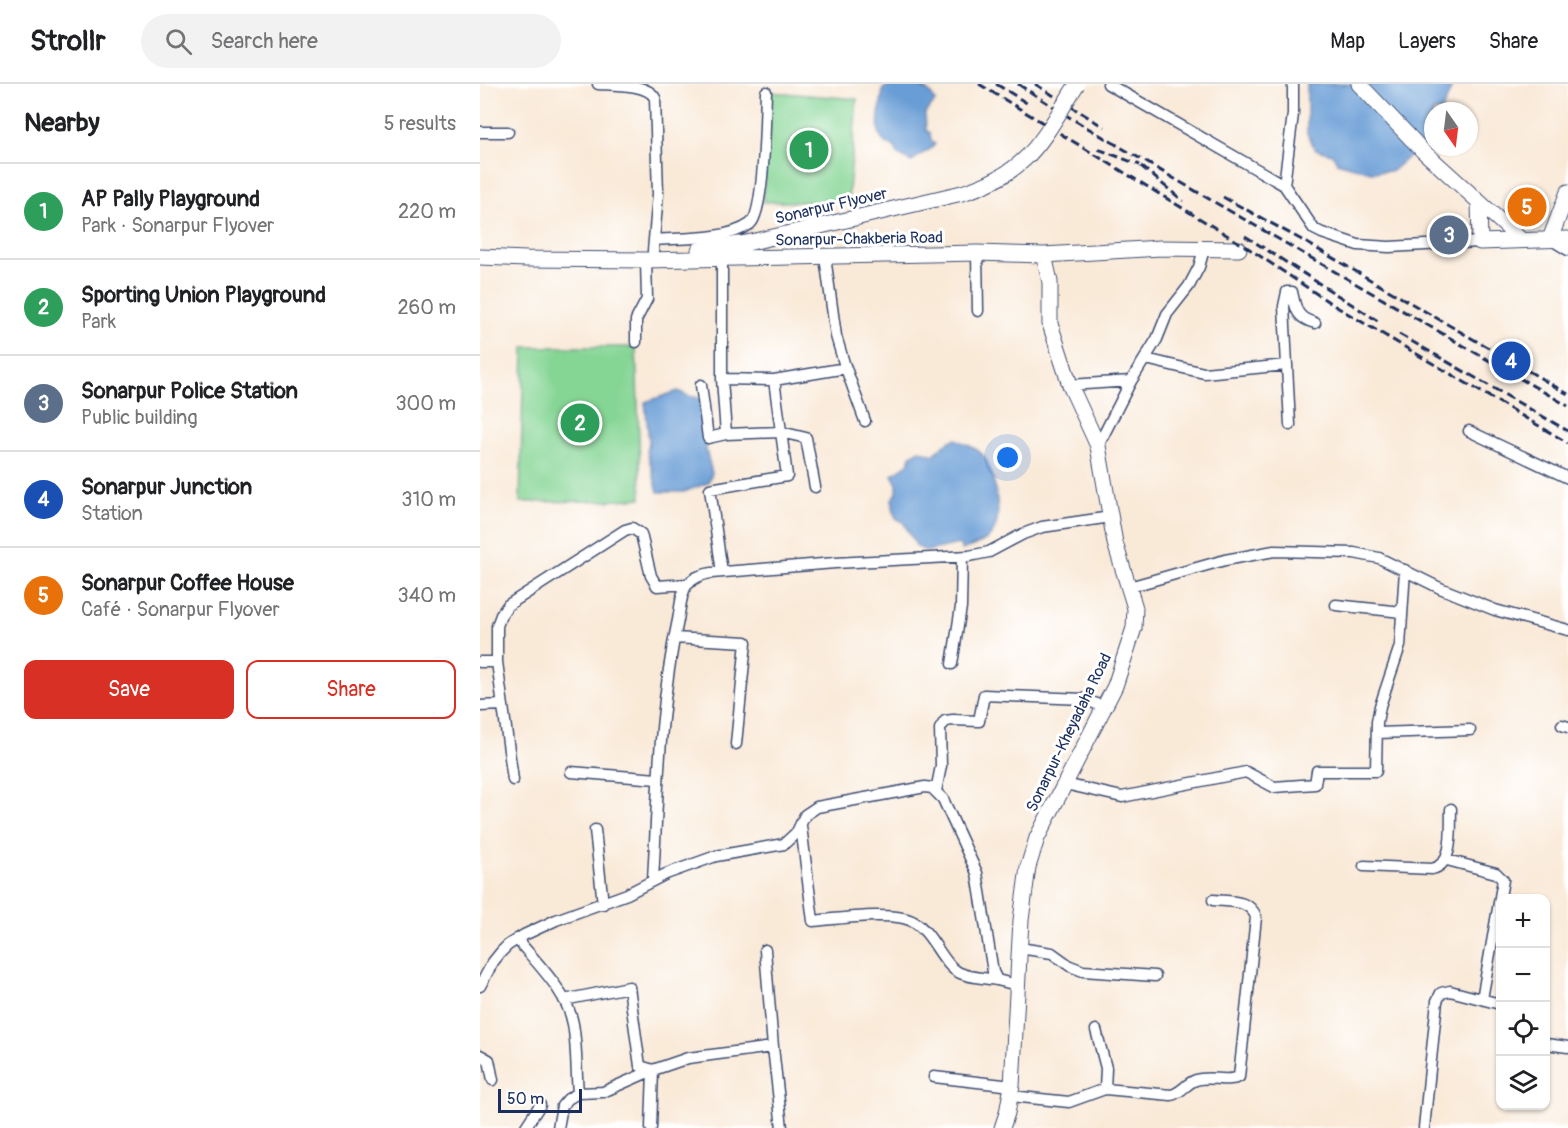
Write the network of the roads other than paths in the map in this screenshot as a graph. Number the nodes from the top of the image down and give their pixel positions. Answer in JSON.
{"nodes":[{"id":1,"x":598,"y":84,"type":"edge"},
{"id":2,"x":1077,"y":84,"type":"edge"},
{"id":3,"x":1108,"y":84,"type":"edge"},
{"id":4,"x":1293,"y":84,"type":"edge"},
{"id":5,"x":1359,"y":84,"type":"edge"},
{"id":6,"x":766,"y":92,"type":"dead end"},
{"id":7,"x":480,"y":132,"type":"edge"},
{"id":8,"x":508,"y":132,"type":"dead end"},
{"id":9,"x":1284,"y":185,"type":"junction"},
{"id":10,"x":1568,"y":192,"type":"edge"},
{"id":11,"x":1479,"y":202,"type":"junction"},
{"id":12,"x":1550,"y":238,"type":"junction"},
{"id":13,"x":1520,"y":239,"type":"junction"},
{"id":14,"x":1568,"y":239,"type":"edge"},
{"id":15,"x":1480,"y":242,"type":"junction"},
{"id":16,"x":1204,"y":249,"type":"junction"},
{"id":17,"x":1239,"y":249,"type":"dead end"},
{"id":18,"x":651,"y":250,"type":"junction"},
{"id":19,"x":1568,"y":250,"type":"edge"},
{"id":20,"x":976,"y":253,"type":"junction"},
{"id":21,"x":1044,"y":255,"type":"junction"},
{"id":22,"x":480,"y":256,"type":"edge"},
{"id":23,"x":825,"y":257,"type":"junction"},
{"id":24,"x":722,"y":259,"type":"junction"},
{"id":25,"x":978,"y":311,"type":"dead end"},
{"id":26,"x":1315,"y":323,"type":"dead end"},
{"id":27,"x":636,"y":342,"type":"dead end"},
{"id":28,"x":1146,"y":359,"type":"junction"},
{"id":29,"x":1287,"y":365,"type":"junction"},
{"id":30,"x":846,"y":368,"type":"junction"},
{"id":31,"x":722,"y":380,"type":"junction"},
{"id":32,"x":774,"y":380,"type":"junction"},
{"id":33,"x":1131,"y":381,"type":"junction"},
{"id":34,"x":701,"y":385,"type":"dead end"},
{"id":35,"x":1070,"y":385,"type":"junction"},
{"id":36,"x":865,"y":421,"type":"dead end"},
{"id":37,"x":1290,"y":424,"type":"dead end"},
{"id":38,"x":1469,"y":431,"type":"dead end"},
{"id":39,"x":781,"y":432,"type":"junction"},
{"id":40,"x":726,"y":434,"type":"junction"},
{"id":41,"x":1098,"y":446,"type":"junction"},
{"id":42,"x":1568,"y":478,"type":"edge"},
{"id":43,"x":815,"y":487,"type":"dead end"},
{"id":44,"x":1111,"y":517,"type":"junction"},
{"id":45,"x":962,"y":557,"type":"junction"},
{"id":46,"x":1405,"y":570,"type":"junction"},
{"id":47,"x":722,"y":572,"type":"junction"},
{"id":48,"x":688,"y":584,"type":"junction"},
{"id":49,"x":1129,"y":586,"type":"junction"},
{"id":50,"x":1336,"y":605,"type":"dead end"},
{"id":51,"x":1402,"y":612,"type":"junction"},
{"id":52,"x":1568,"y":630,"type":"edge"},
{"id":53,"x":674,"y":638,"type":"junction"},
{"id":54,"x":480,"y":662,"type":"edge"},
{"id":55,"x":497,"y":662,"type":"junction"},
{"id":56,"x":952,"y":664,"type":"dead end"},
{"id":57,"x":503,"y":705,"type":"junction"},
{"id":58,"x":480,"y":706,"type":"edge"},
{"id":59,"x":1104,"y":707,"type":"junction"},
{"id":60,"x":1470,"y":730,"type":"dead end"},
{"id":61,"x":1377,"y":733,"type":"junction"},
{"id":62,"x":736,"y":744,"type":"dead end"},
{"id":63,"x":571,"y":772,"type":"dead end"},
{"id":64,"x":657,"y":779,"type":"junction"},
{"id":65,"x":513,"y":780,"type":"dead end"},
{"id":66,"x":1065,"y":784,"type":"junction"},
{"id":67,"x":936,"y":791,"type":"junction"},
{"id":68,"x":1451,"y":809,"type":"dead end"},
{"id":69,"x":801,"y":825,"type":"junction"},
{"id":70,"x":595,"y":830,"type":"dead end"},
{"id":71,"x":1447,"y":860,"type":"junction"},
{"id":72,"x":1364,"y":866,"type":"dead end"},
{"id":73,"x":653,"y":880,"type":"junction"},
{"id":74,"x":1213,"y":900,"type":"dead end"},
{"id":75,"x":603,"y":904,"type":"junction"},
{"id":76,"x":518,"y":939,"type":"junction"},
{"id":77,"x":1019,"y":948,"type":"junction"},
{"id":78,"x":765,"y":950,"type":"dead end"},
{"id":79,"x":484,"y":969,"type":"edge"},
{"id":80,"x":1155,"y":976,"type":"dead end"},
{"id":81,"x":997,"y":980,"type":"junction"},
{"id":82,"x":1017,"y":985,"type":"junction"},
{"id":83,"x":480,"y":986,"type":"edge"},
{"id":84,"x":1482,"y":999,"type":"junction"},
{"id":85,"x":564,"y":1000,"type":"junction"},
{"id":86,"x":1496,"y":1003,"type":"edge"},
{"id":87,"x":1096,"y":1030,"type":"dead end"},
{"id":88,"x":1550,"y":1045,"type":"edge"},
{"id":89,"x":773,"y":1047,"type":"junction"},
{"id":90,"x":1568,"y":1047,"type":"edge"},
{"id":91,"x":480,"y":1055,"type":"edge"},
{"id":92,"x":653,"y":1070,"type":"junction"},
{"id":93,"x":934,"y":1077,"type":"dead end"},
{"id":94,"x":494,"y":1080,"type":"dead end"},
{"id":95,"x":1105,"y":1089,"type":"junction"},
{"id":96,"x":1011,"y":1091,"type":"junction"},
{"id":97,"x":578,"y":1093,"type":"junction"},
{"id":98,"x":540,"y":1105,"type":"dead end"},
{"id":99,"x":525,"y":1128,"type":"edge"},
{"id":100,"x":558,"y":1128,"type":"edge"},
{"id":101,"x":651,"y":1128,"type":"edge"},
{"id":102,"x":782,"y":1128,"type":"edge"},
{"id":103,"x":1002,"y":1128,"type":"edge"},
{"id":104,"x":1424,"y":1128,"type":"edge"}],
"edges":[{"from":1,"to":18,"type":"street"},
{"from":2,"to":18,"type":"main road","name":"Sonarpur Flyover","bridge":true},
{"from":3,"to":9,"type":"street"},
{"from":4,"to":9,"type":"street"},
{"from":5,"to":11,"type":"main road"},
{"from":6,"to":18,"type":"street"},
{"from":7,"to":8,"type":"street"},
{"from":9,"to":15,"type":"street"},
{"from":10,"to":12,"type":"main road"},
{"from":11,"to":13,"type":"main road"},
{"from":11,"to":15,"type":"main road"},
{"from":12,"to":13,"type":"main road"},
{"from":12,"to":14,"type":"main road"},
{"from":12,"to":19,"type":"street"},
{"from":13,"to":15,"type":"main road"},
{"from":16,"to":17,"type":"main road","name":"Sonarpur-Chakberia Road"},
{"from":16,"to":21,"type":"main road","name":"Sonarpur-Chakberia Road"},
{"from":16,"to":28,"type":"street"},
{"from":18,"to":22,"type":"main road","name":"Sonarpur Flyover"},
{"from":18,"to":24,"type":"main road","name":"Sonarpur-Chakberia Road"},
{"from":18,"to":27,"type":"street"},
{"from":20,"to":21,"type":"main road","name":"Sonarpur-Chakberia Road"},
{"from":20,"to":23,"type":"main road","name":"Sonarpur-Chakberia Road"},
{"from":20,"to":25,"type":"street"},
{"from":21,"to":35,"type":"main road","name":"Sonarpur-Kheyadaha Road"},
{"from":23,"to":24,"type":"main road","name":"Sonarpur-Chakberia Road"},
{"from":23,"to":30,"type":"street"},
{"from":24,"to":31,"type":"street"},
{"from":26,"to":29,"type":"street"},
{"from":28,"to":29,"type":"street"},
{"from":28,"to":33,"type":"street"},
{"from":29,"to":37,"type":"street"},
{"from":30,"to":32,"type":"street"},
{"from":30,"to":36,"type":"street"},
{"from":31,"to":32,"type":"street"},
{"from":31,"to":40,"type":"street"},
{"from":32,"to":39,"type":"street"},
{"from":33,"to":35,"type":"street"},
{"from":33,"to":41,"type":"street"},
{"from":34,"to":40,"type":"street"},
{"from":35,"to":41,"type":"main road","name":"Sonarpur-Kheyadaha Road"},
{"from":38,"to":42,"type":"street"},
{"from":39,"to":40,"type":"street"},
{"from":39,"to":43,"type":"street"},
{"from":39,"to":47,"type":"street"},
{"from":41,"to":44,"type":"main road","name":"Sonarpur-Kheyadaha Road"},
{"from":44,"to":45,"type":"street"},
{"from":44,"to":49,"type":"main road","name":"Sonarpur-Kheyadaha Road"},
{"from":45,"to":47,"type":"street"},
{"from":45,"to":56,"type":"street"},
{"from":46,"to":49,"type":"street"},
{"from":46,"to":51,"type":"street"},
{"from":46,"to":52,"type":"street"},
{"from":47,"to":48,"type":"street"},
{"from":48,"to":53,"type":"street"},
{"from":48,"to":55,"type":"street"},
{"from":49,"to":59,"type":"main road","name":"Sonarpur-Kheyadaha Road"},
{"from":50,"to":51,"type":"street"},
{"from":51,"to":61,"type":"street"},
{"from":53,"to":62,"type":"street"},
{"from":53,"to":64,"type":"street"},
{"from":54,"to":55,"type":"street"},
{"from":55,"to":57,"type":"street"},
{"from":57,"to":58,"type":"street"},
{"from":57,"to":65,"type":"street"},
{"from":59,"to":66,"type":"main road","name":"Sonarpur-Kheyadaha Road"},
{"from":59,"to":67,"type":"street"},
{"from":60,"to":61,"type":"street"},
{"from":61,"to":66,"type":"street"},
{"from":63,"to":64,"type":"street"},
{"from":64,"to":73,"type":"street"},
{"from":66,"to":77,"type":"main road","name":"Sonarpur-Kheyadaha Road"},
{"from":67,"to":69,"type":"street"},
{"from":67,"to":81,"type":"street"},
{"from":68,"to":71,"type":"street"},
{"from":69,"to":73,"type":"street"},
{"from":69,"to":81,"type":"street"},
{"from":70,"to":75,"type":"street"},
{"from":71,"to":72,"type":"street"},
{"from":71,"to":84,"type":"street"},
{"from":73,"to":75,"type":"street"},
{"from":74,"to":95,"type":"street"},
{"from":75,"to":76,"type":"street"},
{"from":76,"to":79,"type":"street"},
{"from":76,"to":85,"type":"street"},
{"from":77,"to":80,"type":"street"},
{"from":77,"to":82,"type":"main road","name":"Sonarpur-Kheyadaha Road"},
{"from":78,"to":89,"type":"street"},
{"from":79,"to":83,"type":"street"},
{"from":81,"to":82,"type":"street"},
{"from":82,"to":96,"type":"main road","name":"Sonarpur-Kheyadaha Road"},
{"from":84,"to":86,"type":"street"},
{"from":84,"to":104,"type":"street"},
{"from":85,"to":92,"type":"street"},
{"from":85,"to":97,"type":"street"},
{"from":87,"to":95,"type":"street"},
{"from":88,"to":90,"type":"street"},
{"from":89,"to":92,"type":"street"},
{"from":89,"to":102,"type":"street"},
{"from":91,"to":94,"type":"street"},
{"from":92,"to":97,"type":"street"},
{"from":92,"to":101,"type":"street"},
{"from":93,"to":96,"type":"street"},
{"from":95,"to":96,"type":"street"},
{"from":96,"to":103,"type":"main road","name":"Sonarpur-Kheyadaha Road"},
{"from":97,"to":100,"type":"street"},
{"from":98,"to":99,"type":"street"}]}
